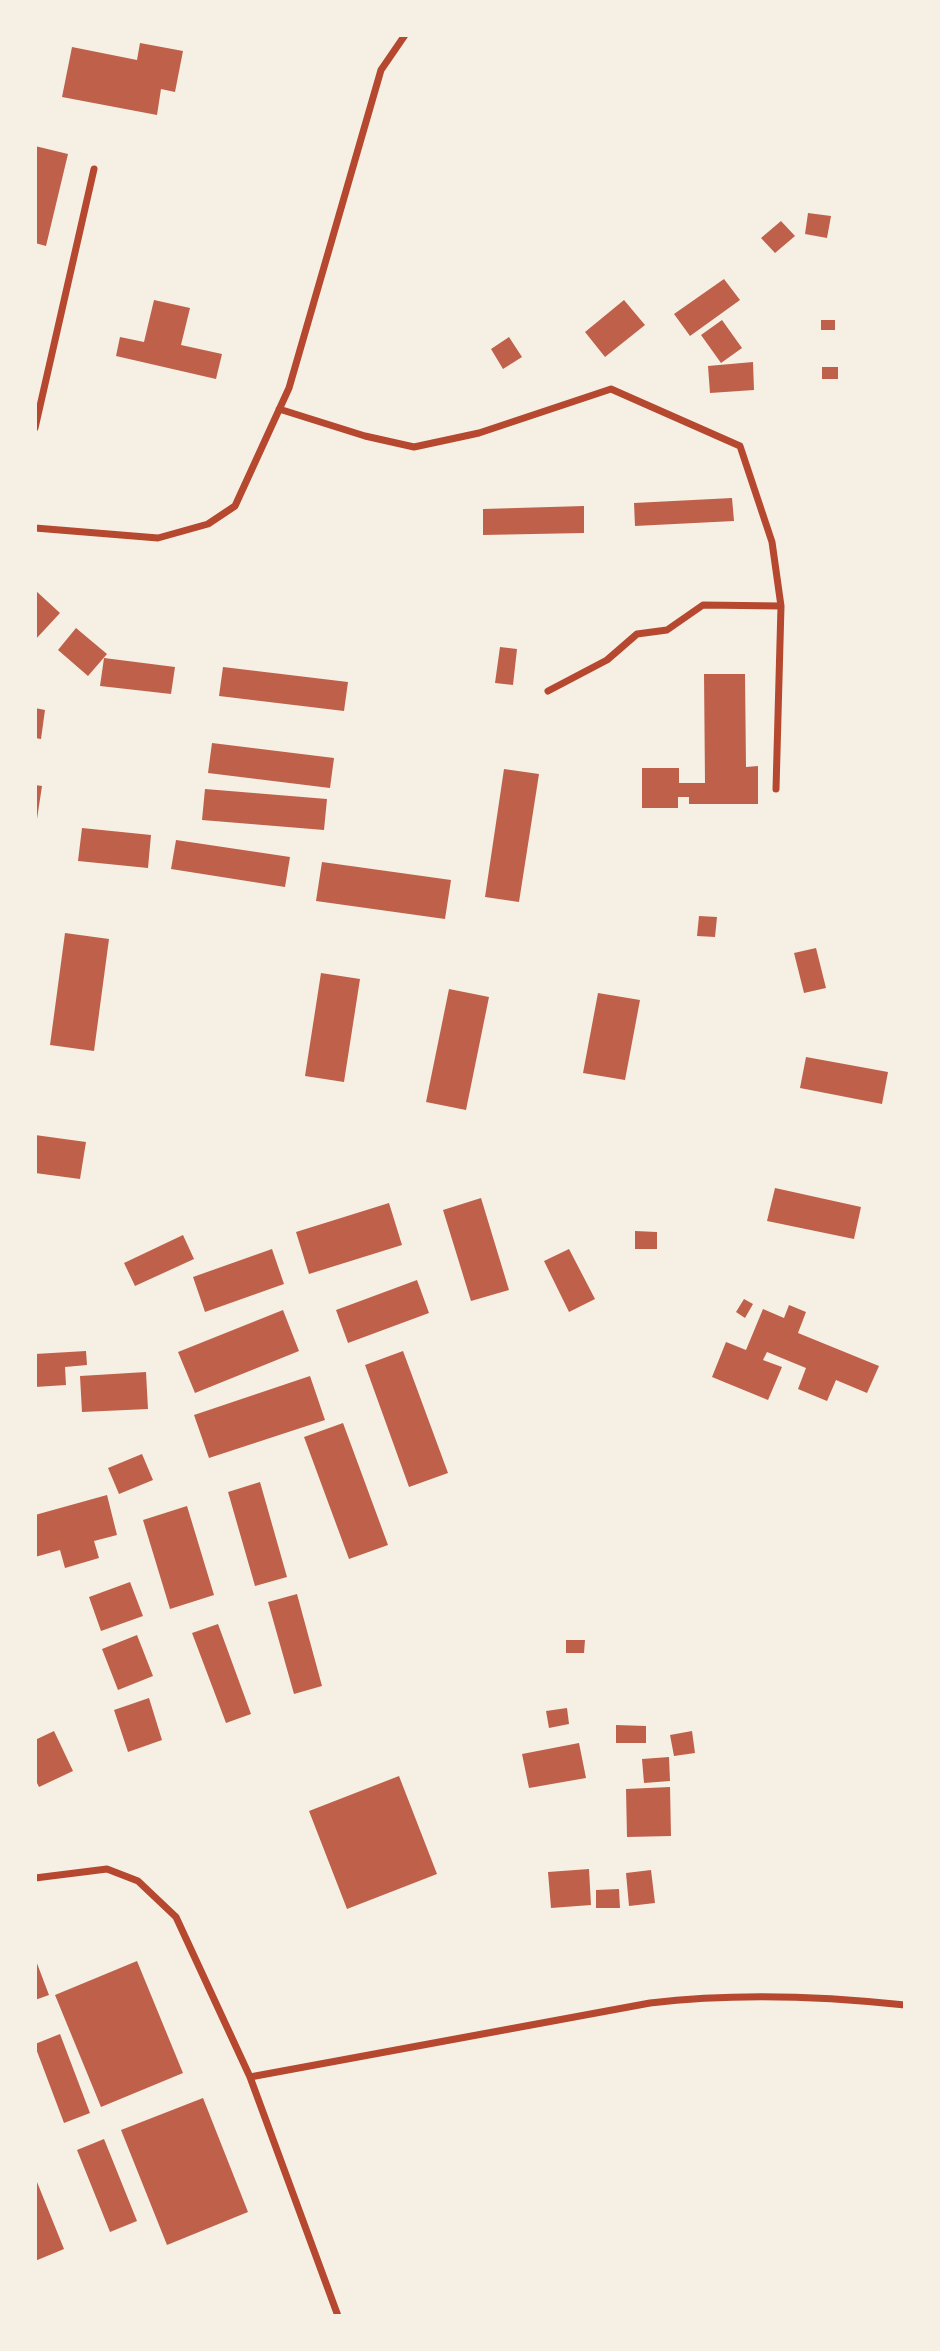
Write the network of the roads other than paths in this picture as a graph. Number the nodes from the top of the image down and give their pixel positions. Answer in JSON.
{"nodes":[{"id":1,"x":405,"y":35,"type":"edge"},
{"id":2,"x":94,"y":169,"type":"dead end"},
{"id":3,"x":279,"y":409,"type":"junction"},
{"id":4,"x":35,"y":428,"type":"edge"},
{"id":5,"x":35,"y":528,"type":"edge"},
{"id":6,"x":780,"y":606,"type":"junction"},
{"id":7,"x":548,"y":691,"type":"dead end"},
{"id":8,"x":776,"y":789,"type":"dead end"},
{"id":9,"x":35,"y":1878,"type":"edge"},
{"id":10,"x":905,"y":2005,"type":"edge"},
{"id":11,"x":250,"y":2077,"type":"junction"},
{"id":12,"x":338,"y":2316,"type":"edge"}],
"edges":[{"from":1,"to":3,"type":"street"},
{"from":2,"to":4,"type":"street"},
{"from":3,"to":5,"type":"street"},
{"from":3,"to":6,"type":"street"},
{"from":6,"to":7,"type":"street"},
{"from":6,"to":8,"type":"street"},
{"from":9,"to":11,"type":"street"},
{"from":10,"to":11,"type":"street"},
{"from":11,"to":12,"type":"street"}]}
